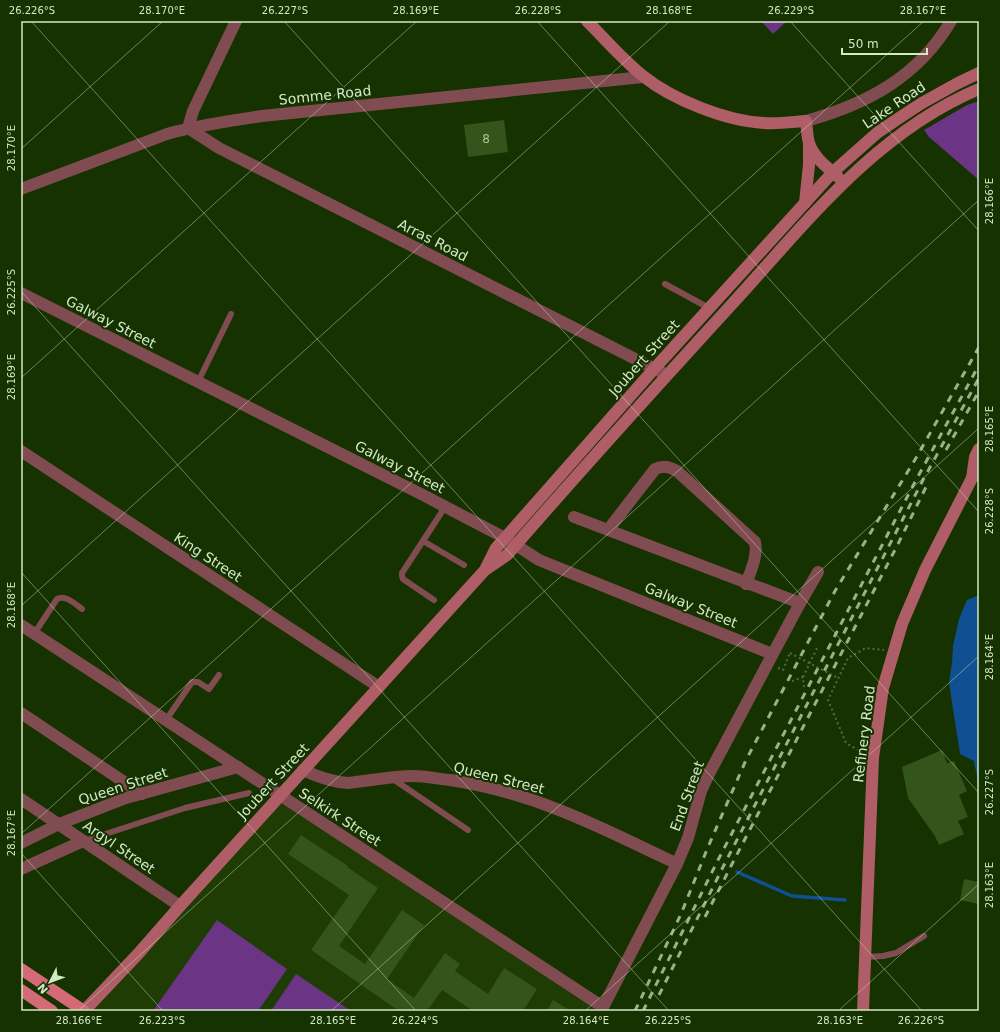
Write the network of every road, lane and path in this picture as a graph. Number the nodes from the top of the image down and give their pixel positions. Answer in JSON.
{"nodes":[{"id":1,"x":236,"y":21,"type":"edge"},
{"id":2,"x":587,"y":21,"type":"edge"},
{"id":3,"x":951,"y":21,"type":"edge"},
{"id":4,"x":979,"y":73,"type":"edge"},
{"id":5,"x":643,"y":77,"type":"junction"},
{"id":6,"x":979,"y":89,"type":"edge"},
{"id":7,"x":806,"y":121,"type":"junction"},
{"id":8,"x":188,"y":128,"type":"junction"},
{"id":9,"x":809,"y":143,"type":"junction"},
{"id":10,"x":833,"y":172,"type":"junction"},
{"id":11,"x":843,"y":182,"type":"junction"},
{"id":12,"x":21,"y":189,"type":"edge"},
{"id":13,"x":805,"y":203,"type":"junction"},
{"id":14,"x":665,"y":284,"type":"dead end"},
{"id":15,"x":21,"y":293,"type":"edge"},
{"id":16,"x":709,"y":308,"type":"junction"},
{"id":17,"x":232,"y":314,"type":"dead end"},
{"id":18,"x":654,"y":369,"type":"junction"},
{"id":19,"x":666,"y":375,"type":"junction"},
{"id":20,"x":198,"y":382,"type":"junction"},
{"id":21,"x":979,"y":450,"type":"edge"},
{"id":22,"x":21,"y":451,"type":"edge"},
{"id":23,"x":975,"y":474,"type":"edge"},
{"id":24,"x":445,"y":507,"type":"junction"},
{"id":25,"x":574,"y":518,"type":"dead end"},
{"id":26,"x":608,"y":530,"type":"junction"},
{"id":27,"x":505,"y":538,"type":"junction"},
{"id":28,"x":423,"y":541,"type":"junction"},
{"id":29,"x":515,"y":545,"type":"junction"},
{"id":30,"x":464,"y":565,"type":"dead end"},
{"id":31,"x":485,"y":570,"type":"junction"},
{"id":32,"x":818,"y":572,"type":"dead end"},
{"id":33,"x":746,"y":584,"type":"junction"},
{"id":34,"x":434,"y":600,"type":"dead end"},
{"id":35,"x":800,"y":603,"type":"junction"},
{"id":36,"x":82,"y":609,"type":"dead end"},
{"id":37,"x":21,"y":625,"type":"edge"},
{"id":38,"x":34,"y":634,"type":"junction"},
{"id":39,"x":818,"y":646,"type":"dead end"},
{"id":40,"x":894,"y":652,"type":"junction"},
{"id":41,"x":772,"y":654,"type":"junction"},
{"id":42,"x":810,"y":663,"type":"junction"},
{"id":43,"x":783,"y":670,"type":"dead end"},
{"id":44,"x":219,"y":675,"type":"dead end"},
{"id":45,"x":803,"y":677,"type":"junction"},
{"id":46,"x":838,"y":678,"type":"junction"},
{"id":47,"x":792,"y":681,"type":"dead end"},
{"id":48,"x":379,"y":687,"type":"junction"},
{"id":49,"x":804,"y":687,"type":"dead end"},
{"id":50,"x":21,"y":713,"type":"edge"},
{"id":51,"x":166,"y":720,"type":"junction"},
{"id":52,"x":873,"y":758,"type":"junction"},
{"id":53,"x":238,"y":767,"type":"junction"},
{"id":54,"x":303,"y":770,"type":"junction"},
{"id":55,"x":392,"y":778,"type":"junction"},
{"id":56,"x":249,"y":793,"type":"dead end"},
{"id":57,"x":142,"y":794,"type":"junction"},
{"id":58,"x":279,"y":795,"type":"junction"},
{"id":59,"x":21,"y":799,"type":"edge"},
{"id":60,"x":59,"y":824,"type":"junction"},
{"id":61,"x":468,"y":830,"type":"dead end"},
{"id":62,"x":83,"y":841,"type":"junction"},
{"id":63,"x":21,"y":844,"type":"edge"},
{"id":64,"x":677,"y":864,"type":"junction"},
{"id":65,"x":21,"y":869,"type":"edge"},
{"id":66,"x":180,"y":906,"type":"junction"},
{"id":67,"x":924,"y":936,"type":"dead end"},
{"id":68,"x":866,"y":957,"type":"junction"},
{"id":69,"x":21,"y":969,"type":"edge"},
{"id":70,"x":21,"y":990,"type":"edge"},
{"id":71,"x":602,"y":1009,"type":"edge"},
{"id":72,"x":52,"y":1011,"type":"edge"},
{"id":73,"x":84,"y":1011,"type":"edge"},
{"id":74,"x":863,"y":1011,"type":"edge"}],
"edges":[{"from":1,"to":8,"type":"street"},
{"from":2,"to":5,"type":"main road"},
{"from":3,"to":7,"type":"street"},
{"from":4,"to":10,"type":"main road","name":"Lake Road"},
{"from":5,"to":7,"type":"main road"},
{"from":5,"to":8,"type":"street","name":"Somme Road"},
{"from":6,"to":11,"type":"main road","name":"Lake Road"},
{"from":7,"to":9,"type":"main road"},
{"from":8,"to":12,"type":"street","name":"Somme Road"},
{"from":8,"to":18,"type":"street","name":"Arras Road"},
{"from":9,"to":10,"type":"main road"},
{"from":9,"to":13,"type":"main road"},
{"from":10,"to":11,"type":"main road"},
{"from":10,"to":13,"type":"main road","name":"Joubert Street"},
{"from":11,"to":19,"type":"main road","name":"Joubert Street"},
{"from":13,"to":16,"type":"main road","name":"Joubert Street"},
{"from":14,"to":16,"type":"lane"},
{"from":15,"to":20,"type":"street","name":"Galway Street"},
{"from":16,"to":18,"type":"main road","name":"Joubert Street"},
{"from":17,"to":20,"type":"lane"},
{"from":18,"to":19,"type":"street","name":"Arras Road"},
{"from":18,"to":27,"type":"main road","name":"Joubert Street"},
{"from":19,"to":29,"type":"main road","name":"Joubert Street"},
{"from":20,"to":24,"type":"street","name":"Galway Street"},
{"from":21,"to":23,"type":"main road","name":"Refinery Road"},
{"from":22,"to":48,"type":"street","name":"King Street"},
{"from":23,"to":40,"type":"main road","name":"Refinery Road"},
{"from":24,"to":27,"type":"street","name":"Galway Street"},
{"from":24,"to":28,"type":"lane"},
{"from":25,"to":26,"type":"street"},
{"from":26,"to":33,"type":"street"},
{"from":26,"to":33,"type":"street"},
{"from":27,"to":29,"type":"street","name":"Galway Street"},
{"from":27,"to":31,"type":"main road","name":"Joubert Street"},
{"from":28,"to":30,"type":"lane"},
{"from":28,"to":34,"type":"lane"},
{"from":29,"to":31,"type":"main road","name":"Joubert Street"},
{"from":29,"to":41,"type":"street","name":"Galway Street"},
{"from":31,"to":48,"type":"main road","name":"Joubert Street"},
{"from":32,"to":35,"type":"street","name":"End Street"},
{"from":33,"to":35,"type":"street"},
{"from":35,"to":41,"type":"street","name":"End Street"},
{"from":36,"to":38,"type":"lane"},
{"from":37,"to":38,"type":"street","name":"Selkirk Street"},
{"from":38,"to":51,"type":"street","name":"Selkirk Street"},
{"from":39,"to":42,"type":"path"},
{"from":40,"to":46,"type":"path"},
{"from":40,"to":52,"type":"main road","name":"Refinery Road"},
{"from":41,"to":64,"type":"street","name":"End Street"},
{"from":42,"to":43,"type":"path","bridge":true},
{"from":42,"to":45,"type":"path"},
{"from":42,"to":46,"type":"path","bridge":true},
{"from":44,"to":51,"type":"lane"},
{"from":45,"to":47,"type":"path"},
{"from":45,"to":49,"type":"path"},
{"from":46,"to":52,"type":"path"},
{"from":48,"to":54,"type":"main road","name":"Joubert Street"},
{"from":50,"to":57,"type":"street"},
{"from":51,"to":53,"type":"street","name":"Selkirk Street"},
{"from":52,"to":68,"type":"main road","name":"Refinery Road"},
{"from":53,"to":57,"type":"street","name":"Queen Street"},
{"from":53,"to":58,"type":"street","name":"Selkirk Street"},
{"from":54,"to":55,"type":"street","name":"Queen Street"},
{"from":54,"to":58,"type":"main road","name":"Joubert Street"},
{"from":55,"to":61,"type":"lane"},
{"from":55,"to":64,"type":"street","name":"Queen Street"},
{"from":56,"to":62,"type":"lane"},
{"from":57,"to":60,"type":"street","name":"Queen Street"},
{"from":58,"to":66,"type":"main road","name":"Joubert Street"},
{"from":58,"to":71,"type":"street","name":"Selkirk Street"},
{"from":59,"to":60,"type":"street","name":"Argyl Street"},
{"from":60,"to":62,"type":"street","name":"Argyl Street"},
{"from":60,"to":63,"type":"street","name":"Queen Street"},
{"from":62,"to":65,"type":"street"},
{"from":62,"to":66,"type":"street","name":"Argyl Street"},
{"from":64,"to":71,"type":"street","name":"End Street"},
{"from":66,"to":73,"type":"main road","name":"Joubert Street"},
{"from":67,"to":68,"type":"lane"},
{"from":68,"to":74,"type":"main road","name":"Refinery Road"},
{"from":69,"to":73,"type":"main road"},
{"from":70,"to":72,"type":"main road"}]}
